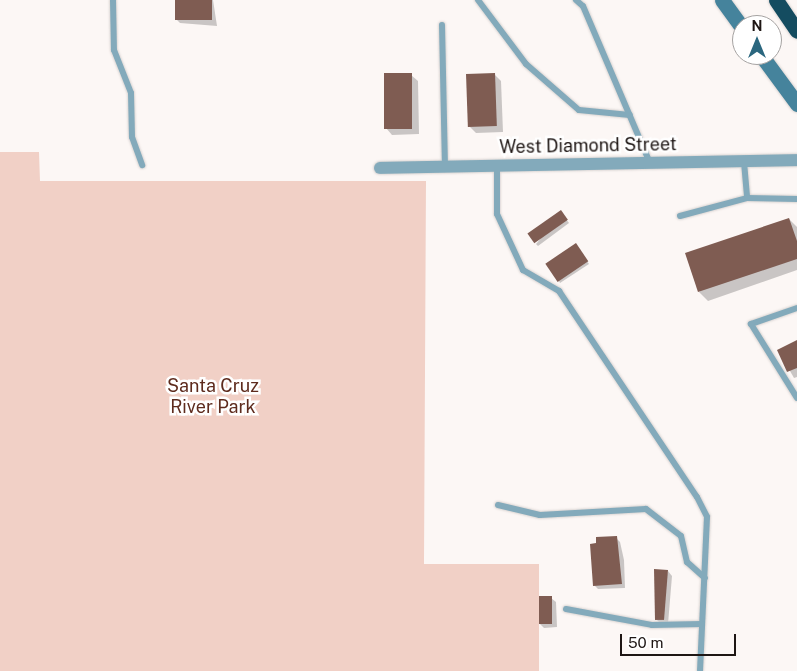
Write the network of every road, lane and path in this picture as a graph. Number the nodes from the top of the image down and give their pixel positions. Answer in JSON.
{"nodes":[{"id":1,"x":113,"y":0,"type":"edge"},
{"id":2,"x":478,"y":0,"type":"edge"},
{"id":3,"x":576,"y":0,"type":"edge"},
{"id":4,"x":722,"y":0,"type":"edge"},
{"id":5,"x":776,"y":0,"type":"edge"},
{"id":6,"x":733,"y":15,"type":"edge"},
{"id":7,"x":442,"y":25,"type":"dead end"},
{"id":8,"x":797,"y":31,"type":"edge"},
{"id":9,"x":769,"y":65,"type":"edge"},
{"id":10,"x":797,"y":104,"type":"edge"},
{"id":11,"x":630,"y":115,"type":"junction"},
{"id":12,"x":797,"y":160,"type":"edge"},
{"id":13,"x":744,"y":162,"type":"junction"},
{"id":14,"x":650,"y":163,"type":"junction"},
{"id":15,"x":142,"y":165,"type":"dead end"},
{"id":16,"x":497,"y":165,"type":"junction"},
{"id":17,"x":445,"y":166,"type":"junction"},
{"id":18,"x":380,"y":168,"type":"dead end"},
{"id":19,"x":747,"y":198,"type":"junction"},
{"id":20,"x":797,"y":199,"type":"edge"},
{"id":21,"x":680,"y":216,"type":"dead end"},
{"id":22,"x":797,"y":308,"type":"edge"},
{"id":23,"x":797,"y":398,"type":"edge"},
{"id":24,"x":498,"y":505,"type":"dead end"},
{"id":25,"x":705,"y":578,"type":"junction"},
{"id":26,"x":566,"y":609,"type":"dead end"},
{"id":27,"x":702,"y":624,"type":"junction"},
{"id":28,"x":700,"y":671,"type":"edge"}],
"edges":[{"from":1,"to":15,"type":"lane"},
{"from":2,"to":11,"type":"lane"},
{"from":3,"to":11,"type":"lane"},
{"from":4,"to":6,"type":"main road"},
{"from":5,"to":8,"type":"highway"},
{"from":7,"to":17,"type":"lane"},
{"from":9,"to":10,"type":"main road"},
{"from":11,"to":14,"type":"lane"},
{"from":12,"to":13,"type":"street","name":"West Diamond Street"},
{"from":13,"to":14,"type":"street","name":"West Diamond Street"},
{"from":13,"to":19,"type":"lane"},
{"from":14,"to":16,"type":"street","name":"West Diamond Street"},
{"from":16,"to":17,"type":"street","name":"West Diamond Street"},
{"from":16,"to":25,"type":"lane"},
{"from":17,"to":18,"type":"street","name":"West Diamond Street"},
{"from":19,"to":20,"type":"lane"},
{"from":19,"to":21,"type":"lane"},
{"from":22,"to":23,"type":"lane"},
{"from":24,"to":25,"type":"lane"},
{"from":25,"to":27,"type":"lane"},
{"from":26,"to":27,"type":"lane"},
{"from":27,"to":28,"type":"lane"}]}
